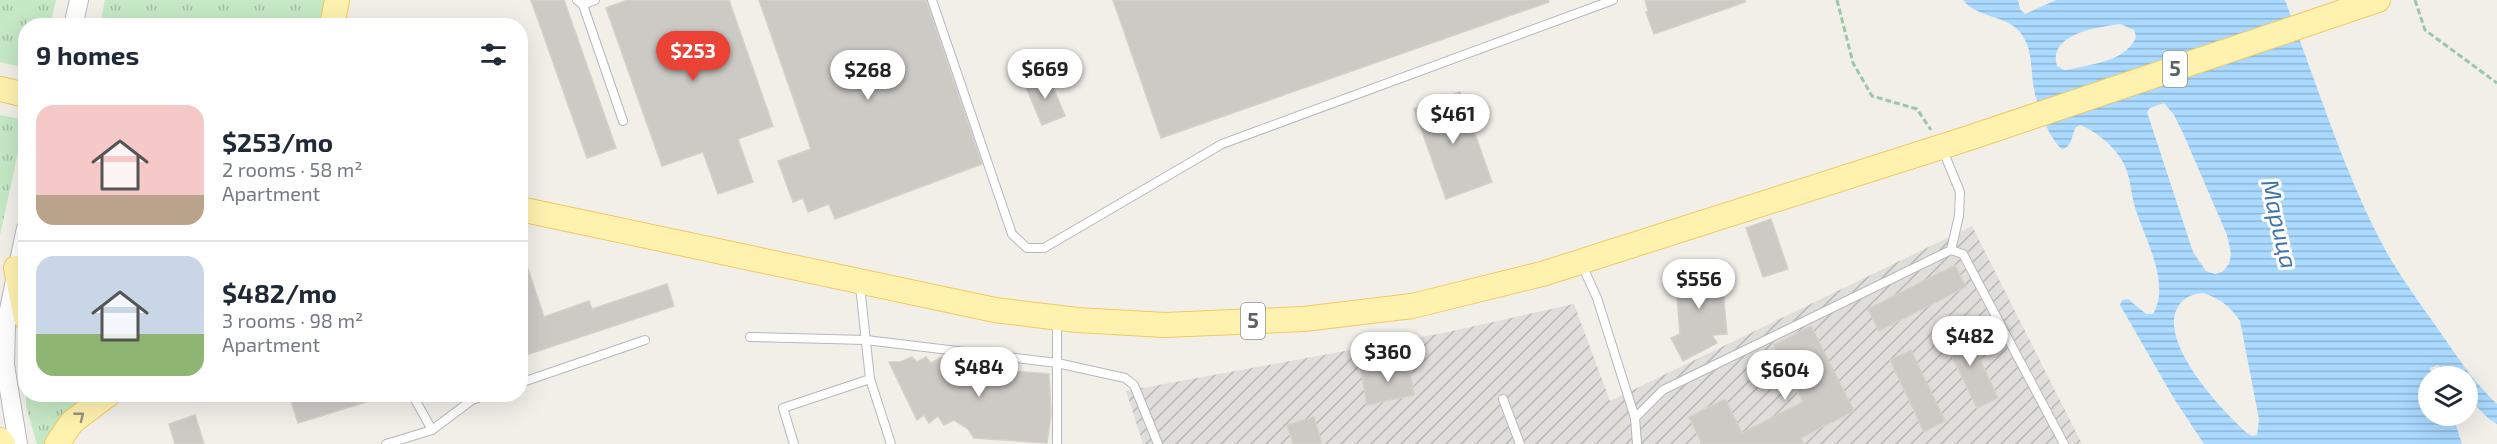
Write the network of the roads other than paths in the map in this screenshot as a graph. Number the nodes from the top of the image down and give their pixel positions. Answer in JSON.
{"nodes":[{"id":1,"x":79,"y":0,"type":"edge"},
{"id":2,"x":337,"y":0,"type":"edge"},
{"id":3,"x":595,"y":0,"type":"edge"},
{"id":4,"x":932,"y":0,"type":"edge"},
{"id":5,"x":1613,"y":0,"type":"edge"},
{"id":6,"x":2378,"y":0,"type":"edge"},
{"id":7,"x":580,"y":2,"type":"edge"},
{"id":8,"x":75,"y":18,"type":"edge"},
{"id":9,"x":334,"y":18,"type":"edge"},
{"id":10,"x":0,"y":89,"type":"edge"},
{"id":11,"x":18,"y":93,"type":"edge"},
{"id":12,"x":622,"y":121,"type":"dead end"},
{"id":13,"x":1942,"y":147,"type":"junction"},
{"id":14,"x":528,"y":210,"type":"edge"},
{"id":15,"x":1951,"y":250,"type":"junction"},
{"id":16,"x":18,"y":260,"type":"edge"},
{"id":17,"x":1580,"y":262,"type":"junction"},
{"id":18,"x":16,"y":268,"type":"junction"},
{"id":19,"x":18,"y":278,"type":"edge"},
{"id":20,"x":859,"y":281,"type":"junction"},
{"id":21,"x":0,"y":286,"type":"edge"},
{"id":22,"x":1057,"y":318,"type":"junction"},
{"id":23,"x":750,"y":337,"type":"dead end"},
{"id":24,"x":645,"y":340,"type":"dead end"},
{"id":25,"x":866,"y":340,"type":"junction"},
{"id":26,"x":1057,"y":363,"type":"junction"},
{"id":27,"x":870,"y":379,"type":"junction"},
{"id":28,"x":528,"y":380,"type":"edge"},
{"id":29,"x":1503,"y":399,"type":"dead end"},
{"id":30,"x":98,"y":402,"type":"edge"},
{"id":31,"x":416,"y":402,"type":"edge"},
{"id":32,"x":469,"y":402,"type":"edge"},
{"id":33,"x":1635,"y":418,"type":"junction"},
{"id":34,"x":432,"y":430,"type":"junction"},
{"id":35,"x":0,"y":441,"type":"edge"},
{"id":36,"x":3,"y":444,"type":"edge"},
{"id":37,"x":18,"y":444,"type":"edge"},
{"id":38,"x":57,"y":444,"type":"edge"},
{"id":39,"x":386,"y":444,"type":"edge"},
{"id":40,"x":795,"y":444,"type":"edge"},
{"id":41,"x":891,"y":444,"type":"edge"},
{"id":42,"x":1057,"y":444,"type":"edge"},
{"id":43,"x":1158,"y":444,"type":"edge"},
{"id":44,"x":1520,"y":444,"type":"edge"},
{"id":45,"x":1637,"y":444,"type":"edge"},
{"id":46,"x":2064,"y":444,"type":"edge"}],
"edges":[{"from":1,"to":8,"type":"street"},
{"from":2,"to":9,"type":"main road"},
{"from":3,"to":7,"type":"lane"},
{"from":4,"to":5,"type":"lane"},
{"from":6,"to":13,"type":"main road","number":"5"},
{"from":7,"to":12,"type":"lane"},
{"from":10,"to":11,"type":"main road"},
{"from":13,"to":15,"type":"lane"},
{"from":13,"to":17,"type":"main road","number":"5"},
{"from":14,"to":20,"type":"main road","number":"5"},
{"from":15,"to":33,"type":"lane"},
{"from":15,"to":46,"type":"lane"},
{"from":16,"to":18,"type":"street"},
{"from":17,"to":22,"type":"main road","number":"5"},
{"from":17,"to":33,"type":"lane"},
{"from":18,"to":19,"type":"main road"},
{"from":18,"to":21,"type":"main road"},
{"from":18,"to":37,"type":"street"},
{"from":20,"to":22,"type":"main road","number":"5"},
{"from":20,"to":25,"type":"lane"},
{"from":22,"to":26,"type":"lane"},
{"from":23,"to":25,"type":"lane"},
{"from":24,"to":28,"type":"lane"},
{"from":25,"to":26,"type":"lane"},
{"from":25,"to":27,"type":"lane"},
{"from":26,"to":42,"type":"lane"},
{"from":26,"to":43,"type":"lane"},
{"from":27,"to":40,"type":"lane"},
{"from":27,"to":41,"type":"lane"},
{"from":29,"to":44,"type":"lane"},
{"from":38,"to":30,"type":"main road","one_way":true},
{"from":31,"to":34,"type":"lane"},
{"from":32,"to":34,"type":"lane"},
{"from":33,"to":45,"type":"lane"},
{"from":34,"to":39,"type":"lane"},
{"from":35,"to":36,"type":"main road"}]}
